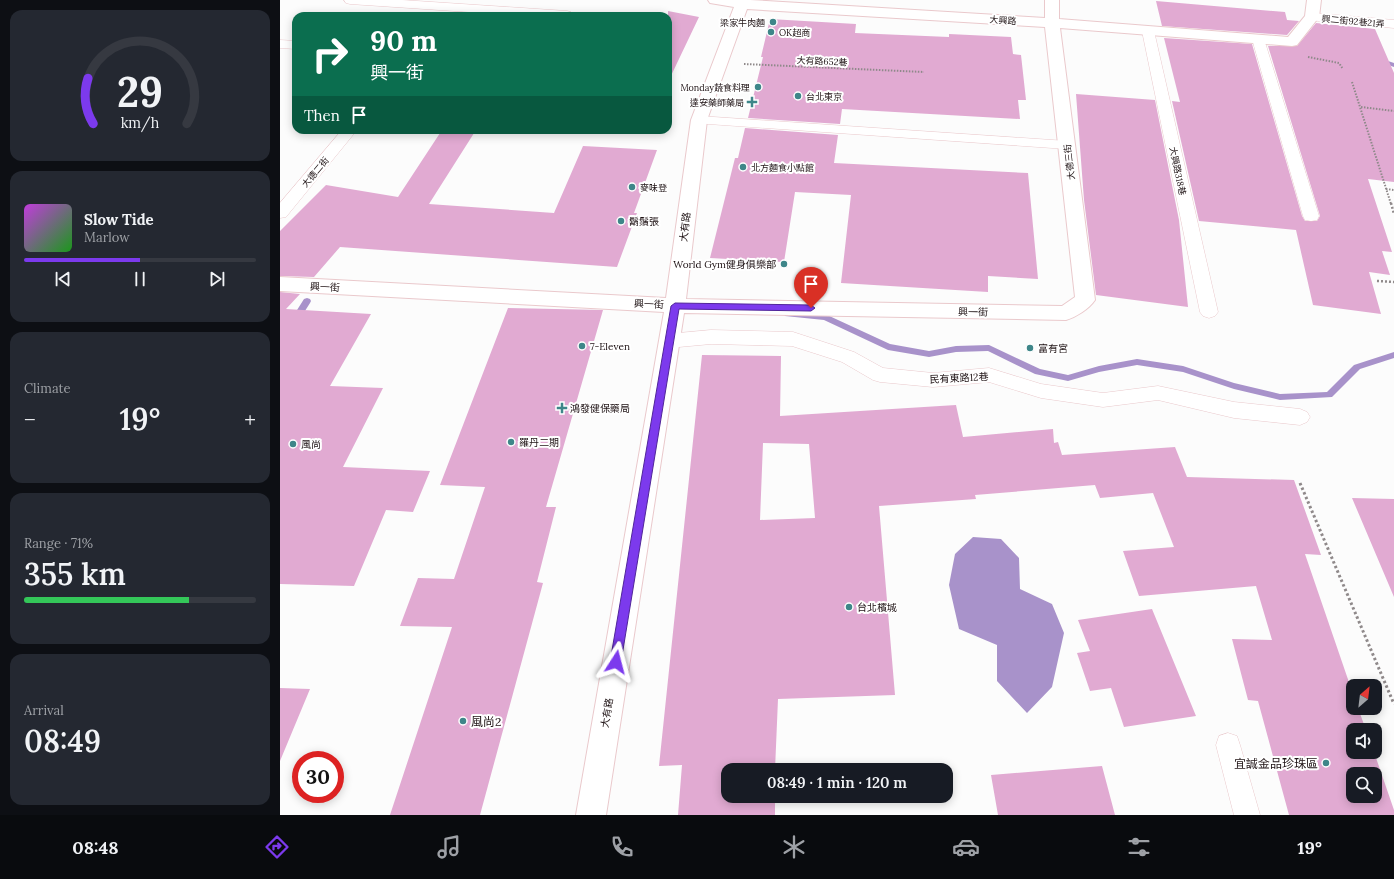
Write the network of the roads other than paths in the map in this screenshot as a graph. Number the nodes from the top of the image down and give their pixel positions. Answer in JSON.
{"nodes":[{"id":1,"x":350,"y":0,"type":"edge"},
{"id":2,"x":715,"y":0,"type":"edge"},
{"id":3,"x":1052,"y":0,"type":"edge"},
{"id":4,"x":1314,"y":0,"type":"edge"},
{"id":5,"x":742,"y":2,"type":"edge"},
{"id":6,"x":453,"y":8,"type":"edge"},
{"id":7,"x":518,"y":12,"type":"edge"},
{"id":8,"x":1312,"y":17,"type":"junction"},
{"id":9,"x":1052,"y":23,"type":"junction"},
{"id":10,"x":1394,"y":24,"type":"edge"},
{"id":11,"x":1148,"y":31,"type":"junction"},
{"id":12,"x":1258,"y":39,"type":"junction"},
{"id":13,"x":280,"y":44,"type":"edge"},
{"id":14,"x":292,"y":45,"type":"edge"},
{"id":15,"x":699,"y":120,"type":"junction"},
{"id":16,"x":347,"y":134,"type":"edge"},
{"id":17,"x":1067,"y":145,"type":"junction"},
{"id":18,"x":280,"y":213,"type":"edge"},
{"id":19,"x":1310,"y":216,"type":"dead end"},
{"id":20,"x":280,"y":284,"type":"edge"},
{"id":21,"x":675,"y":306,"type":"junction"},
{"id":22,"x":1209,"y":312,"type":"dead end"},
{"id":23,"x":1066,"y":314,"type":"joint"},
{"id":24,"x":668,"y":341,"type":"junction"},
{"id":25,"x":1300,"y":418,"type":"dead end"},
{"id":26,"x":1228,"y":745,"type":"dead end"},
{"id":27,"x":591,"y":815,"type":"edge"},
{"id":28,"x":1247,"y":815,"type":"edge"}],
"edges":[{"from":1,"to":6,"type":"lane"},
{"from":2,"to":5,"type":"street","name":"大興路"},
{"from":3,"to":9,"type":"street","name":"大德三街"},
{"from":4,"to":8,"type":"street"},
{"from":5,"to":9,"type":"street","name":"大興路"},
{"from":5,"to":15,"type":"street","name":"大有路"},
{"from":6,"to":7,"type":"lane"},
{"from":8,"to":10,"type":"lane","name":"興二街92巷21弄"},
{"from":8,"to":12,"type":"street","name":"大興路"},
{"from":9,"to":11,"type":"street","name":"大興路"},
{"from":9,"to":17,"type":"street","name":"大德三街"},
{"from":11,"to":12,"type":"street","name":"大興路"},
{"from":11,"to":22,"type":"lane","name":"大興路318巷"},
{"from":12,"to":19,"type":"lane"},
{"from":13,"to":14,"type":"lane"},
{"from":15,"to":17,"type":"lane"},
{"from":15,"to":21,"type":"street","name":"大有路"},
{"from":16,"to":18,"type":"lane","name":"大德二街"},
{"from":17,"to":23,"type":"street","name":"大德三街"},
{"from":20,"to":21,"type":"street","name":"興一街"},
{"from":21,"to":23,"type":"street","name":"興一街"},
{"from":21,"to":24,"type":"street","name":"大有路"},
{"from":24,"to":25,"type":"lane","name":"民有東路12巷"},
{"from":24,"to":27,"type":"street","name":"大有路"},
{"from":26,"to":28,"type":"lane"}]}
